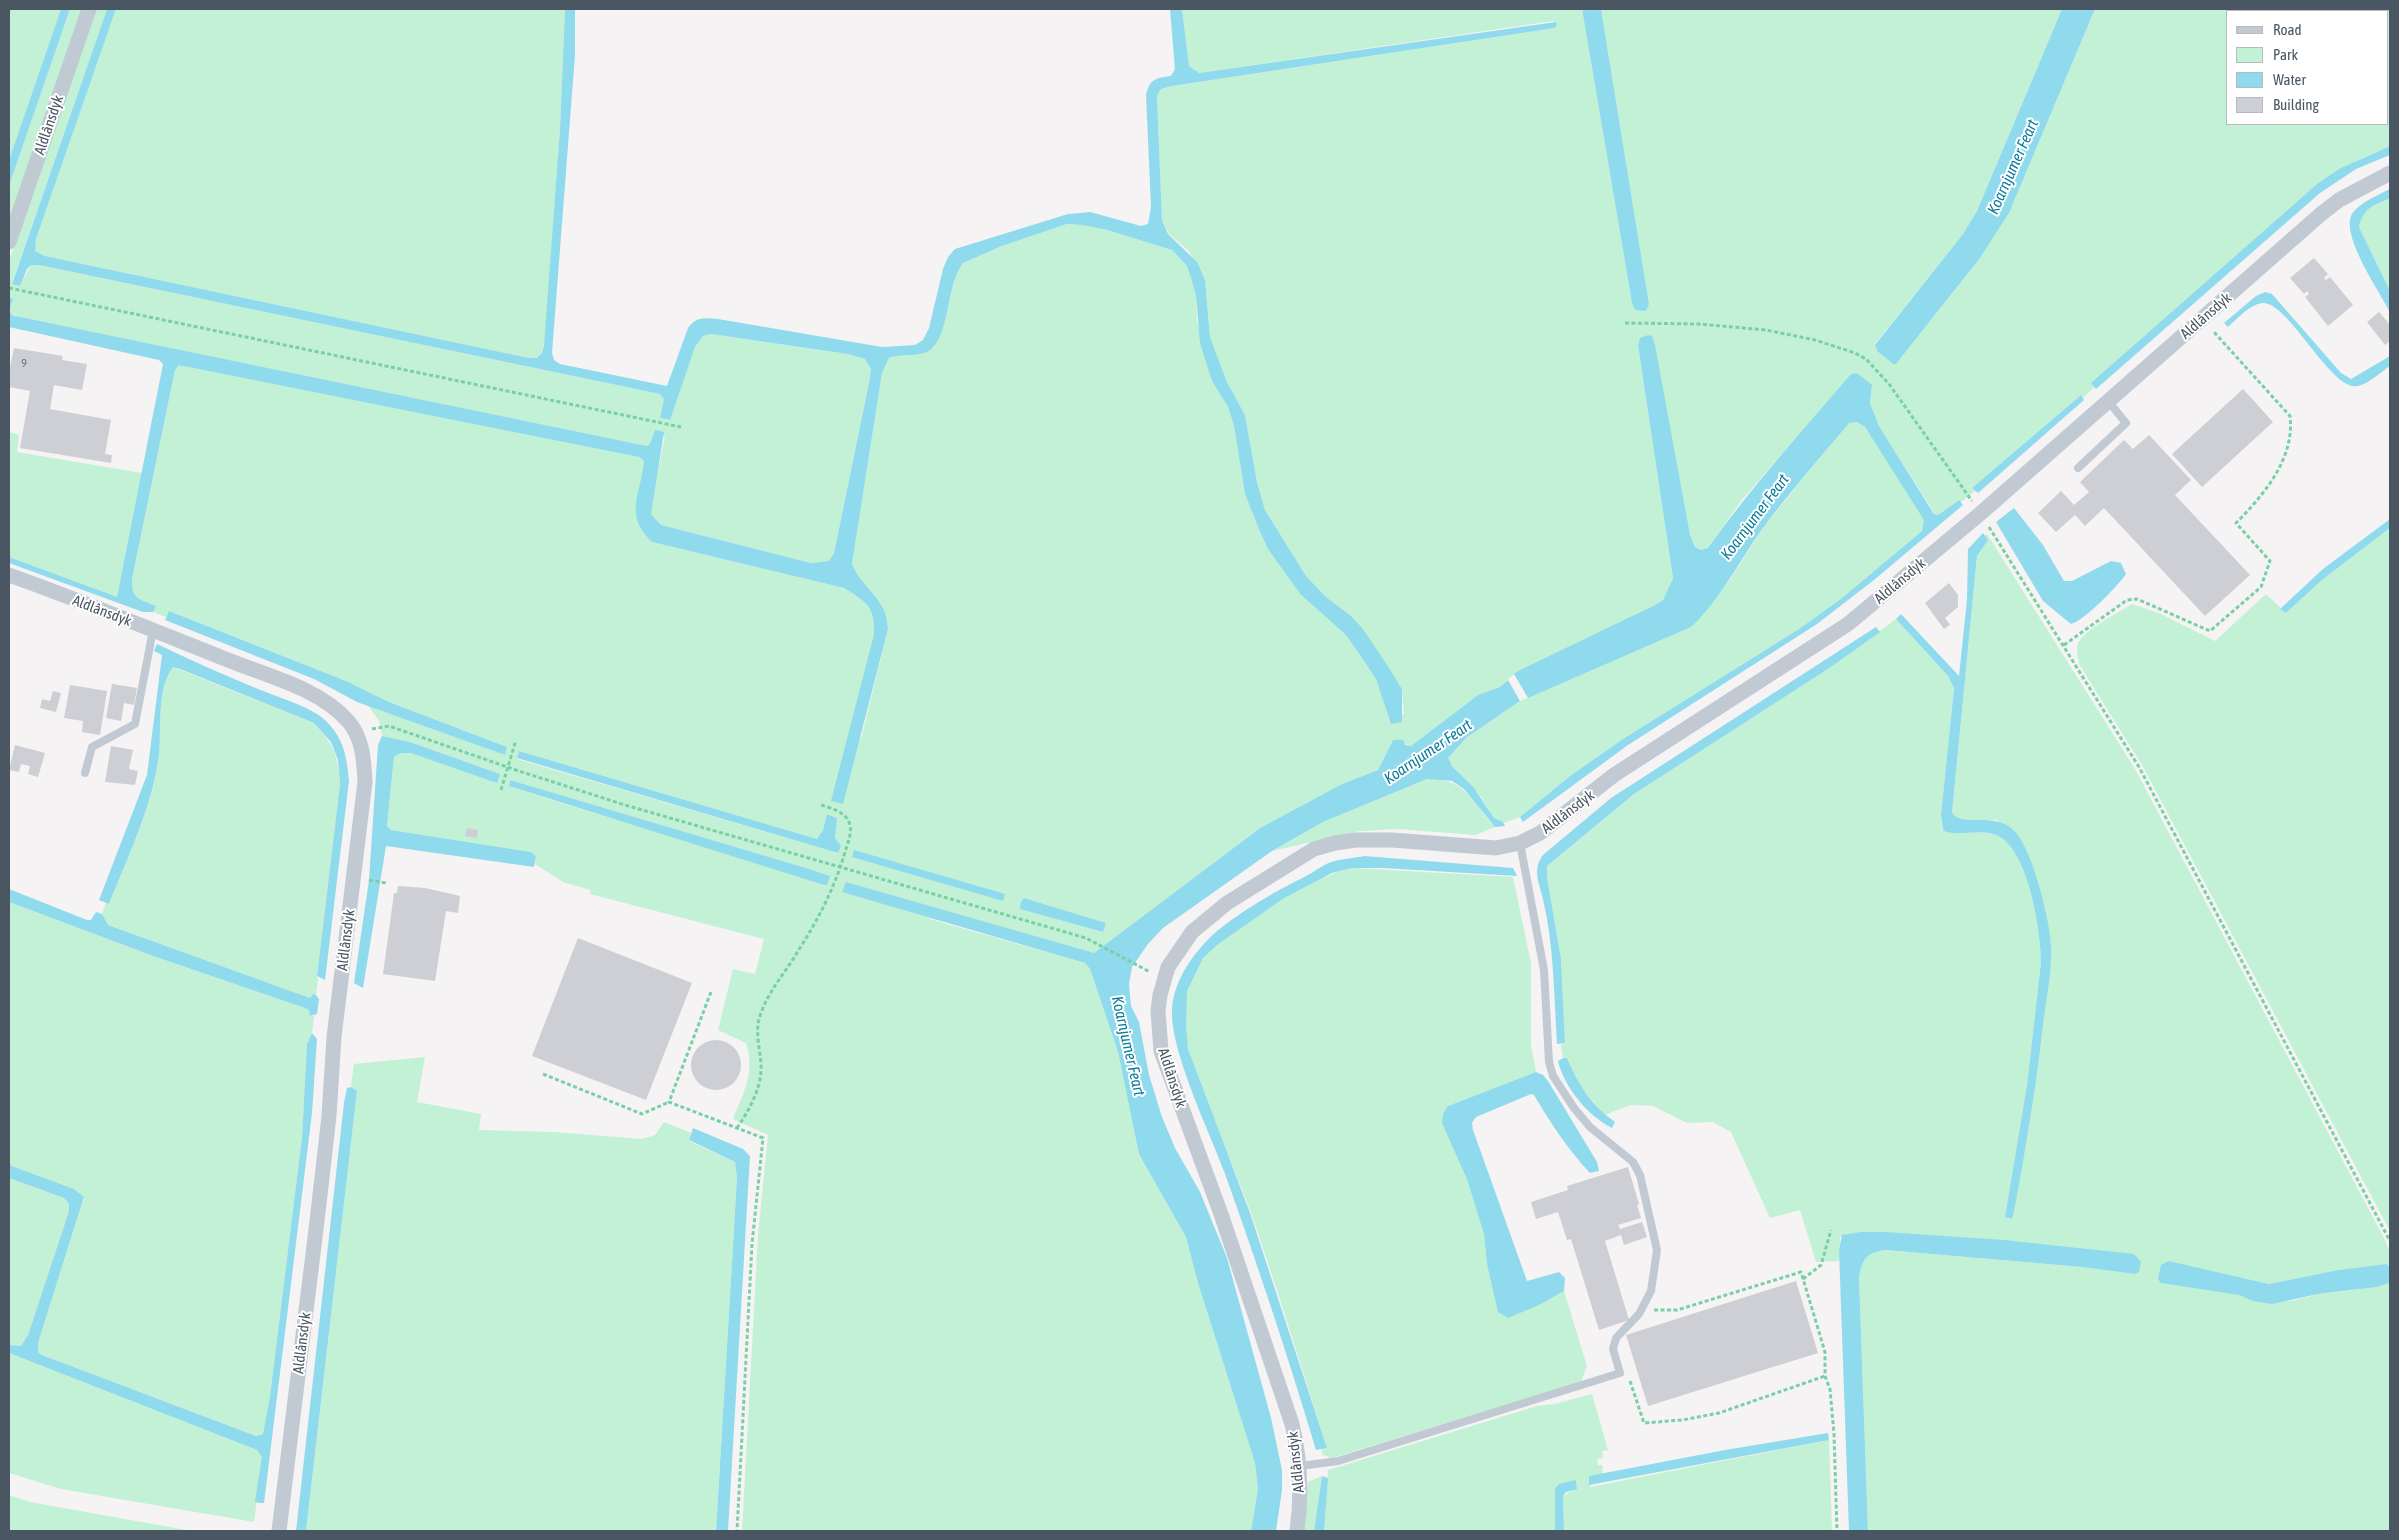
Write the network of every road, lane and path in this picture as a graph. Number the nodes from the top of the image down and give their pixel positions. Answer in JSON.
{"nodes":[{"id":1,"x":89,"y":9,"type":"edge"},
{"id":2,"x":2390,"y":173,"type":"edge"},
{"id":3,"x":9,"y":242,"type":"edge"},
{"id":4,"x":9,"y":288,"type":"edge"},
{"id":5,"x":2202,"y":319,"type":"junction"},
{"id":6,"x":1625,"y":323,"type":"dead end"},
{"id":7,"x":2108,"y":402,"type":"junction"},
{"id":8,"x":681,"y":427,"type":"dead end"},
{"id":9,"x":2078,"y":468,"type":"dead end"},
{"id":10,"x":1981,"y":514,"type":"junction"},
{"id":11,"x":9,"y":575,"type":"edge"},
{"id":12,"x":153,"y":630,"type":"junction"},
{"id":13,"x":2064,"y":645,"type":"junction"},
{"id":14,"x":357,"y":734,"type":"junction"},
{"id":15,"x":516,"y":740,"type":"dead end"},
{"id":16,"x":508,"y":767,"type":"junction"},
{"id":17,"x":85,"y":773,"type":"dead end"},
{"id":18,"x":501,"y":790,"type":"dead end"},
{"id":19,"x":821,"y":805,"type":"dead end"},
{"id":20,"x":1520,"y":843,"type":"junction"},
{"id":21,"x":841,"y":867,"type":"junction"},
{"id":22,"x":368,"y":880,"type":"dead end"},
{"id":23,"x":386,"y":883,"type":"dead end"},
{"id":24,"x":1138,"y":964,"type":"dead end"},
{"id":25,"x":710,"y":992,"type":"dead end"},
{"id":26,"x":543,"y":1074,"type":"dead end"},
{"id":27,"x":669,"y":1102,"type":"junction"},
{"id":28,"x":737,"y":1128,"type":"junction"},
{"id":29,"x":1831,"y":1230,"type":"dead end"},
{"id":30,"x":2390,"y":1241,"type":"edge"},
{"id":31,"x":1803,"y":1279,"type":"junction"},
{"id":32,"x":1643,"y":1308,"type":"junction"},
{"id":33,"x":1620,"y":1374,"type":"junction"},
{"id":34,"x":1825,"y":1376,"type":"junction"},
{"id":35,"x":1300,"y":1466,"type":"junction"},
{"id":36,"x":279,"y":1531,"type":"edge"},
{"id":37,"x":737,"y":1531,"type":"edge"},
{"id":38,"x":1297,"y":1531,"type":"edge"},
{"id":39,"x":1837,"y":1531,"type":"edge"}],
"edges":[{"from":1,"to":3,"type":"street","name":"Aldlânsdyk"},
{"from":2,"to":5,"type":"street","name":"Aldlânsdyk"},
{"from":4,"to":8,"type":"path"},
{"from":5,"to":7,"type":"street","name":"Aldlânsdyk"},
{"from":5,"to":13,"type":"path"},
{"from":6,"to":10,"type":"path"},
{"from":7,"to":9,"type":"lane"},
{"from":7,"to":10,"type":"street","name":"Aldlânsdyk"},
{"from":10,"to":13,"type":"path"},
{"from":10,"to":20,"type":"street","name":"Aldlânsdyk"},
{"from":11,"to":12,"type":"street","name":"Aldlânsdyk"},
{"from":12,"to":14,"type":"street","name":"Aldlânsdyk"},
{"from":12,"to":17,"type":"lane"},
{"from":13,"to":30,"type":"path"},
{"from":14,"to":16,"type":"path"},
{"from":14,"to":36,"type":"street","name":"Aldlânsdyk"},
{"from":15,"to":16,"type":"path"},
{"from":16,"to":18,"type":"path"},
{"from":16,"to":21,"type":"path"},
{"from":19,"to":21,"type":"path"},
{"from":20,"to":32,"type":"lane"},
{"from":20,"to":35,"type":"street","name":"Aldlânsdyk"},
{"from":21,"to":24,"type":"path"},
{"from":21,"to":28,"type":"path"},
{"from":22,"to":23,"type":"path"},
{"from":25,"to":27,"type":"path"},
{"from":26,"to":27,"type":"path"},
{"from":27,"to":28,"type":"path"},
{"from":28,"to":37,"type":"path"},
{"from":29,"to":31,"type":"path"},
{"from":31,"to":32,"type":"path"},
{"from":31,"to":34,"type":"path"},
{"from":32,"to":33,"type":"lane"},
{"from":33,"to":34,"type":"path"},
{"from":33,"to":35,"type":"lane"},
{"from":34,"to":39,"type":"path"},
{"from":35,"to":38,"type":"street","name":"Aldlânsdyk"}]}
